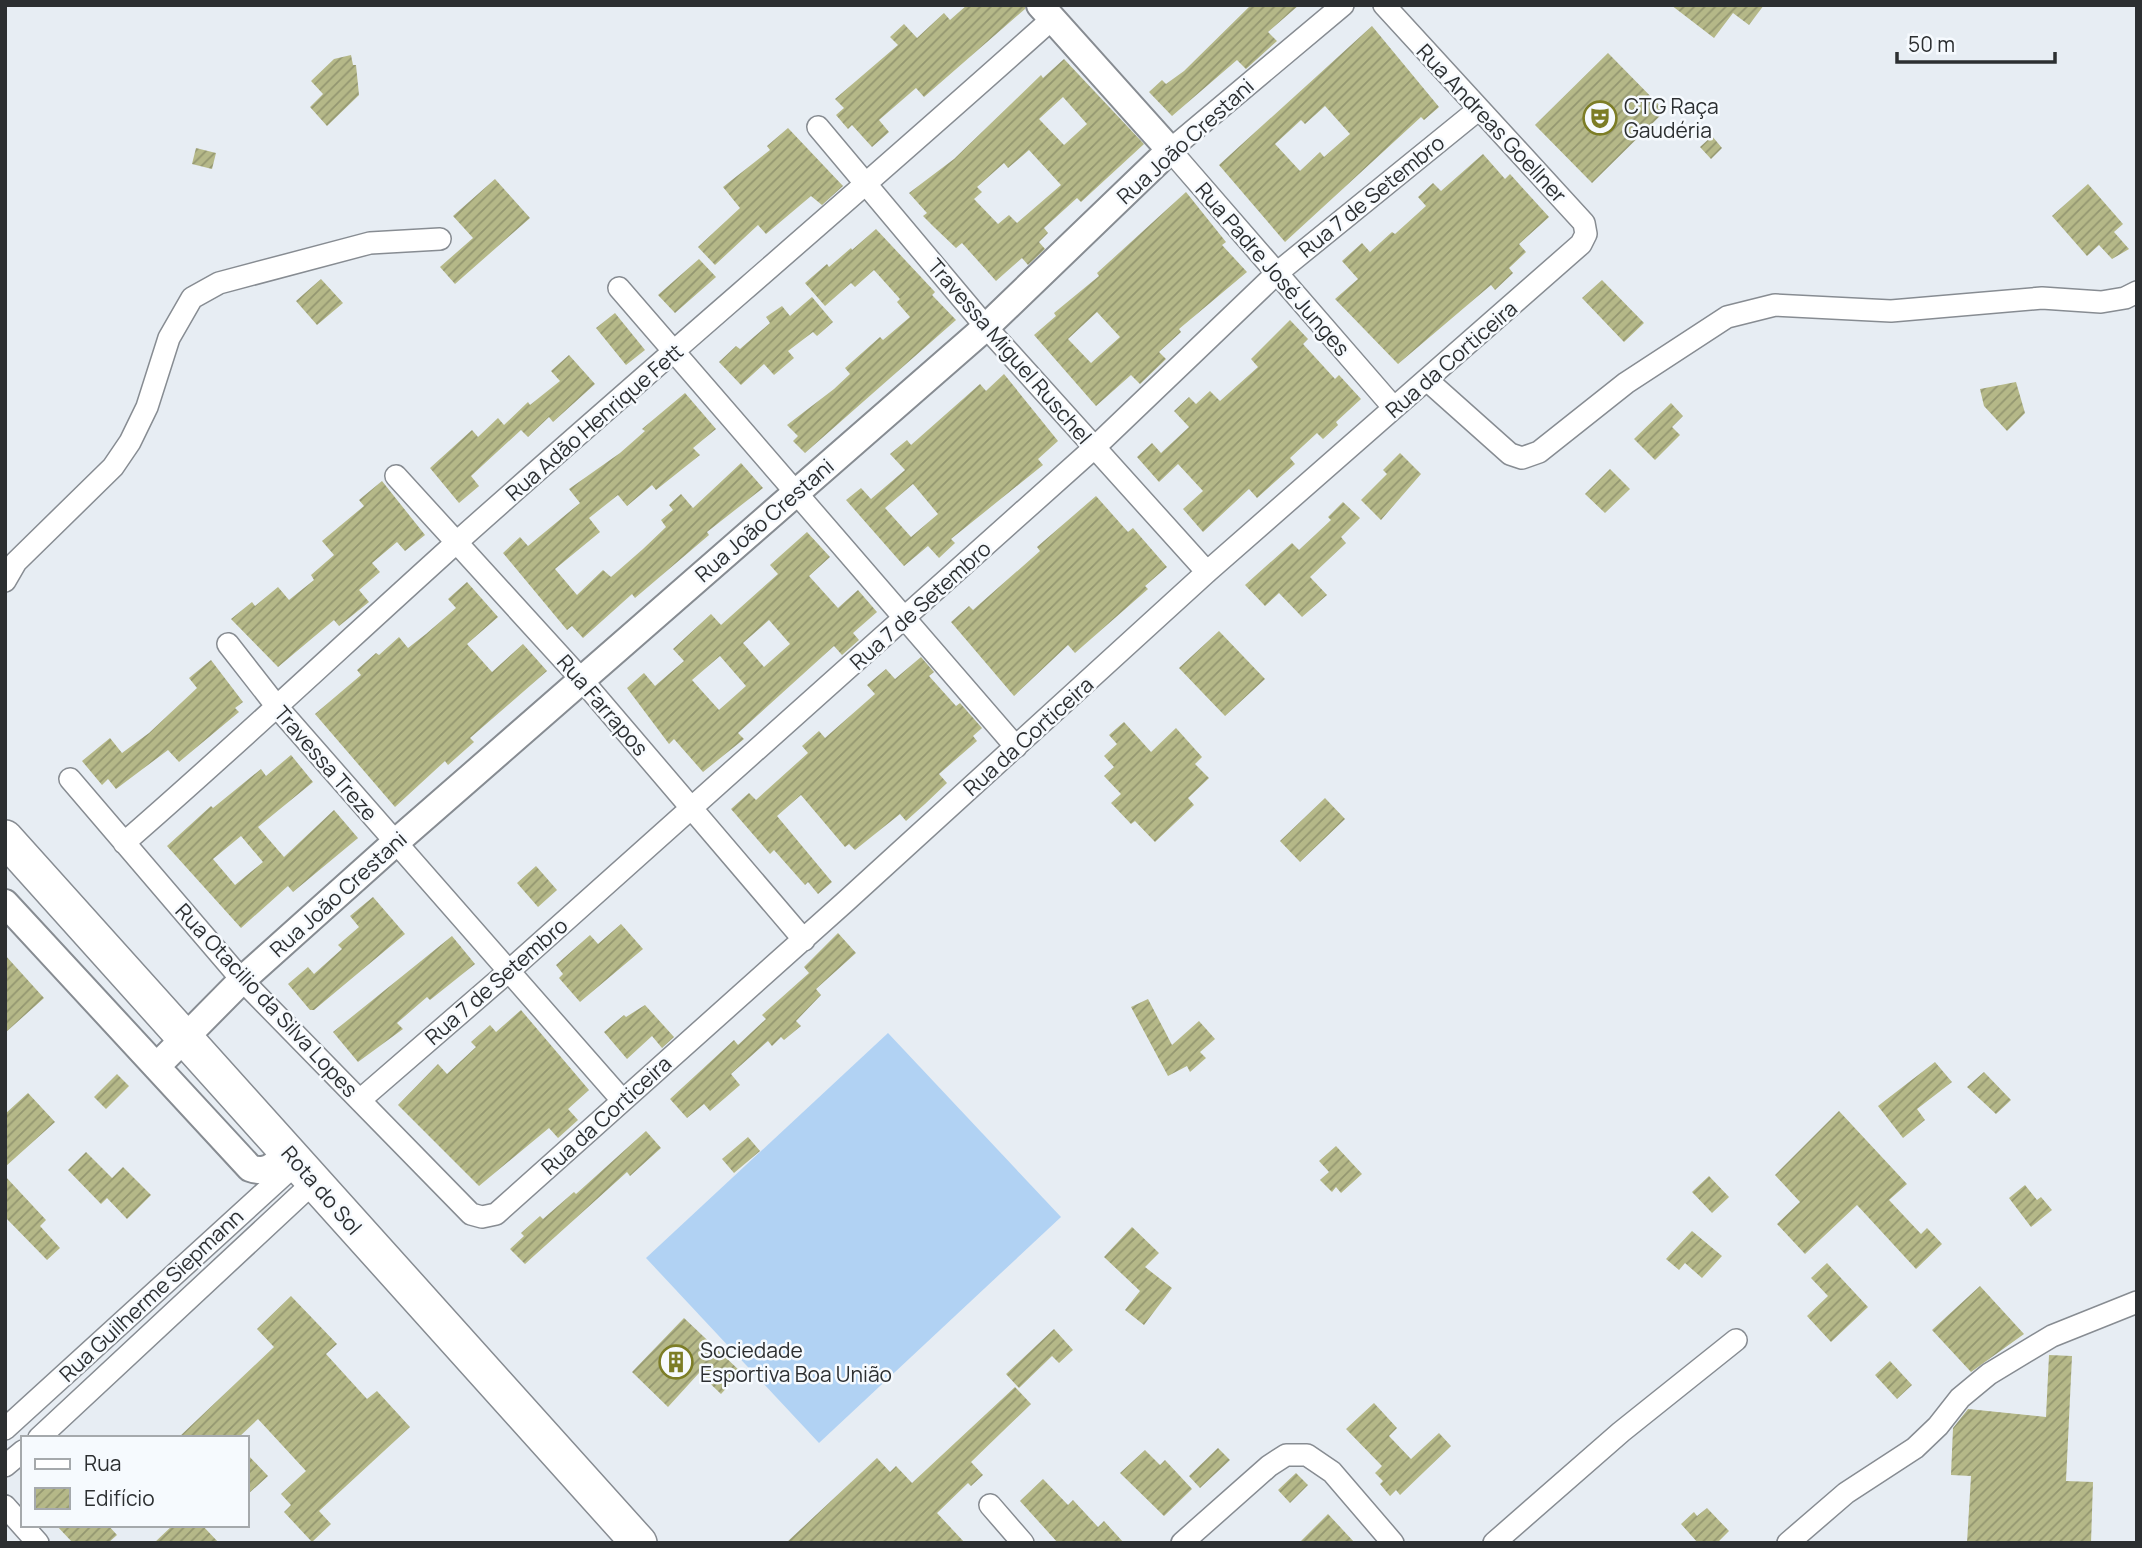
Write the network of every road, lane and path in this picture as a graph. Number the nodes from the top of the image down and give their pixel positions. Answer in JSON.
{"nodes":[{"id":1,"x":1343,"y":5,"type":"edge"},
{"id":2,"x":1384,"y":5,"type":"edge"},
{"id":3,"x":1053,"y":10,"type":"edge"},
{"id":4,"x":1479,"y":109,"type":"junction"},
{"id":5,"x":818,"y":127,"type":"dead end"},
{"id":6,"x":1170,"y":150,"type":"junction"},
{"id":7,"x":868,"y":184,"type":"junction"},
{"id":8,"x":440,"y":239,"type":"dead end"},
{"id":9,"x":1581,"y":244,"type":"joint"},
{"id":10,"x":1277,"y":273,"type":"junction"},
{"id":11,"x":619,"y":288,"type":"dead end"},
{"id":12,"x":2137,"y":292,"type":"edge"},
{"id":13,"x":986,"y":327,"type":"junction"},
{"id":14,"x":674,"y":351,"type":"junction"},
{"id":15,"x":1427,"y":380,"type":"junction"},
{"id":16,"x":1394,"y":408,"type":"junction"},
{"id":17,"x":1094,"y":448,"type":"junction"},
{"id":18,"x":396,"y":476,"type":"dead end"},
{"id":19,"x":796,"y":491,"type":"junction"},
{"id":20,"x":456,"y":543,"type":"junction"},
{"id":21,"x":1207,"y":572,"type":"junction"},
{"id":22,"x":5,"y":581,"type":"edge"},
{"id":23,"x":906,"y":617,"type":"junction"},
{"id":24,"x":228,"y":644,"type":"dead end"},
{"id":25,"x":582,"y":680,"type":"junction"},
{"id":26,"x":278,"y":708,"type":"junction"},
{"id":27,"x":1016,"y":747,"type":"junction"},
{"id":28,"x":71,"y":779,"type":"dead end"},
{"id":29,"x":691,"y":809,"type":"junction"},
{"id":30,"x":5,"y":838,"type":"edge"},
{"id":31,"x":396,"y":842,"type":"junction"},
{"id":32,"x":124,"y":844,"type":"junction"},
{"id":33,"x":5,"y":903,"type":"edge"},
{"id":34,"x":804,"y":940,"type":"junction"},
{"id":35,"x":509,"y":971,"type":"junction"},
{"id":36,"x":242,"y":980,"type":"junction"},
{"id":37,"x":186,"y":1037,"type":"junction"},
{"id":38,"x":157,"y":1066,"type":"junction"},
{"id":39,"x":360,"y":1100,"type":"junction"},
{"id":40,"x":622,"y":1100,"type":"junction"},
{"id":41,"x":287,"y":1176,"type":"junction"},
{"id":42,"x":471,"y":1214,"type":"joint"},
{"id":43,"x":2137,"y":1302,"type":"edge"},
{"id":44,"x":1736,"y":1340,"type":"dead end"},
{"id":45,"x":5,"y":1429,"type":"edge"},
{"id":46,"x":41,"y":1436,"type":"edge"},
{"id":47,"x":21,"y":1453,"type":"edge"},
{"id":48,"x":5,"y":1466,"type":"edge"},
{"id":49,"x":990,"y":1505,"type":"dead end"},
{"id":50,"x":5,"y":1506,"type":"edge"},
{"id":51,"x":21,"y":1524,"type":"edge"},
{"id":52,"x":24,"y":1527,"type":"edge"},
{"id":53,"x":38,"y":1543,"type":"edge"},
{"id":54,"x":639,"y":1543,"type":"edge"},
{"id":55,"x":1023,"y":1543,"type":"edge"},
{"id":56,"x":1182,"y":1543,"type":"edge"},
{"id":57,"x":1393,"y":1543,"type":"edge"},
{"id":58,"x":1494,"y":1543,"type":"edge"},
{"id":59,"x":1788,"y":1543,"type":"edge"}],
"edges":[{"from":1,"to":6,"type":"street","name":"Rua João Crestani"},
{"from":2,"to":4,"type":"street","name":"Rua Andreas Goellner"},
{"from":3,"to":6,"type":"street","name":"Rua Padre José Junges"},
{"from":3,"to":7,"type":"street","name":"Rua Adão Henrique Fett"},
{"from":4,"to":9,"type":"street","name":"Rua Andreas Goellner"},
{"from":4,"to":10,"type":"street","name":"Rua 7 de Setembro"},
{"from":5,"to":7,"type":"street","name":"Travessa Miguel Ruschel"},
{"from":6,"to":10,"type":"street","name":"Rua Padre José Junges"},
{"from":6,"to":13,"type":"street","name":"Rua João Crestani"},
{"from":7,"to":13,"type":"street","name":"Travessa Miguel Ruschel"},
{"from":7,"to":14,"type":"street","name":"Rua Adão Henrique Fett"},
{"from":8,"to":22,"type":"street"},
{"from":9,"to":15,"type":"street","name":"Rua da Corticeira"},
{"from":10,"to":16,"type":"street","name":"Rua Padre José Junges"},
{"from":10,"to":17,"type":"street","name":"Rua 7 de Setembro"},
{"from":11,"to":14,"type":"street"},
{"from":12,"to":15,"type":"street"},
{"from":13,"to":17,"type":"street","name":"Travessa Miguel Ruschel"},
{"from":13,"to":19,"type":"street","name":"Rua João Crestani"},
{"from":14,"to":19,"type":"street"},
{"from":14,"to":20,"type":"street","name":"Rua Adão Henrique Fett"},
{"from":15,"to":16,"type":"street","name":"Rua da Corticeira"},
{"from":16,"to":21,"type":"street","name":"Rua da Corticeira"},
{"from":17,"to":21,"type":"street","name":"Travessa Miguel Ruschel"},
{"from":17,"to":23,"type":"street","name":"Rua 7 de Setembro"},
{"from":18,"to":20,"type":"street","name":"Rua Farrapos"},
{"from":19,"to":23,"type":"street"},
{"from":19,"to":25,"type":"street","name":"Rua João Crestani"},
{"from":20,"to":25,"type":"street","name":"Rua Farrapos"},
{"from":20,"to":26,"type":"street","name":"Rua Adão Henrique Fett"},
{"from":21,"to":27,"type":"street","name":"Rua da Corticeira"},
{"from":23,"to":27,"type":"street"},
{"from":23,"to":29,"type":"street","name":"Rua 7 de Setembro"},
{"from":24,"to":26,"type":"street","name":"Travessa Treze"},
{"from":25,"to":29,"type":"street","name":"Rua Farrapos"},
{"from":25,"to":31,"type":"street","name":"Rua João Crestani"},
{"from":26,"to":31,"type":"street","name":"Travessa Treze"},
{"from":26,"to":32,"type":"street","name":"Rua Adão Henrique Fett"},
{"from":27,"to":34,"type":"street","name":"Rua da Corticeira"},
{"from":28,"to":32,"type":"street","name":"Rua Otacilio da Silva Lopes"},
{"from":29,"to":34,"type":"street","name":"Rua Farrapos"},
{"from":29,"to":35,"type":"street","name":"Rua 7 de Setembro"},
{"from":30,"to":37,"type":"highway","name":"Rota do Sol"},
{"from":31,"to":35,"type":"street","name":"Travessa Treze"},
{"from":31,"to":36,"type":"street","name":"Rua João Crestani"},
{"from":32,"to":36,"type":"street","name":"Rua Otacilio da Silva Lopes"},
{"from":33,"to":38,"type":"street"},
{"from":34,"to":40,"type":"street","name":"Rua da Corticeira"},
{"from":35,"to":39,"type":"street","name":"Rua 7 de Setembro"},
{"from":35,"to":40,"type":"street","name":"Travessa Treze"},
{"from":36,"to":37,"type":"street","name":"Rua João Crestani"},
{"from":36,"to":39,"type":"street","name":"Rua Otacilio da Silva Lopes"},
{"from":37,"to":38,"type":"street","name":"Rua João Crestani"},
{"from":37,"to":41,"type":"highway","name":"Rota do Sol"},
{"from":38,"to":41,"type":"street"},
{"from":39,"to":42,"type":"street","name":"Rua Otacilio da Silva Lopes"},
{"from":40,"to":42,"type":"street","name":"Rua da Corticeira"},
{"from":41,"to":45,"type":"street","name":"Rua Guilherme Siepmann"},
{"from":41,"to":46,"type":"street","name":"Rua Guilherme Siepmann"},
{"from":41,"to":54,"type":"highway","name":"Rota do Sol"},
{"from":43,"to":59,"type":"street"},
{"from":44,"to":58,"type":"street"},
{"from":47,"to":48,"type":"street"},
{"from":49,"to":55,"type":"street"},
{"from":50,"to":51,"type":"street"},
{"from":52,"to":53,"type":"street"},
{"from":56,"to":57,"type":"street"}]}
